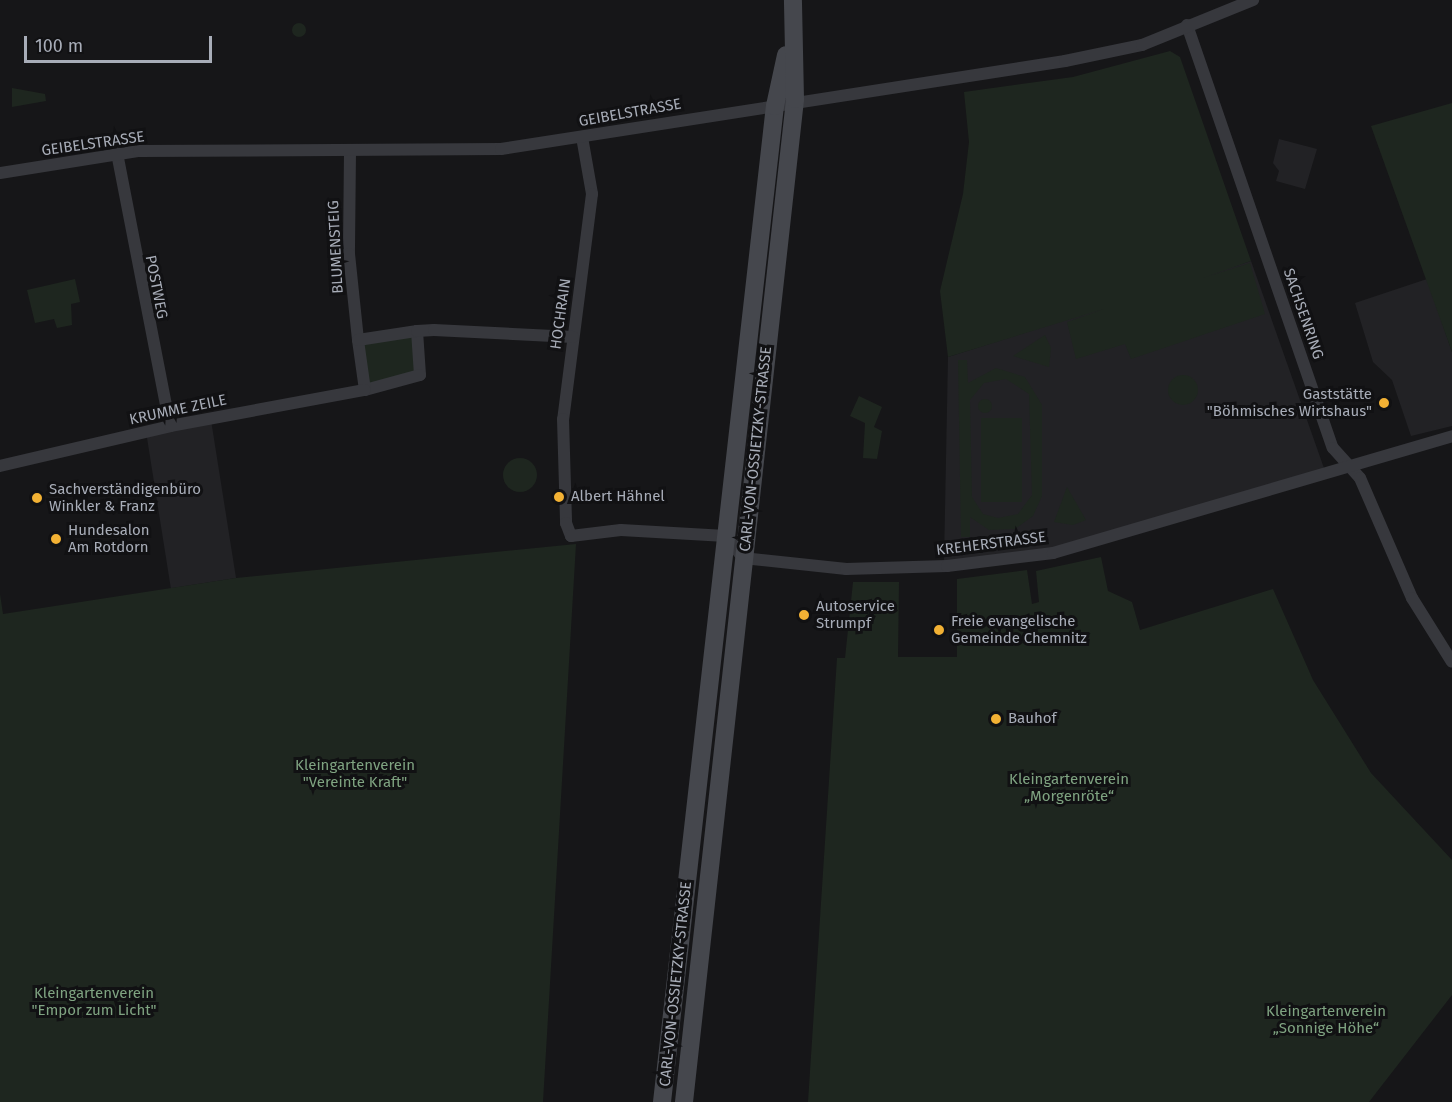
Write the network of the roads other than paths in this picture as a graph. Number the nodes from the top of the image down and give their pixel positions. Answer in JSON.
{"nodes":[{"id":1,"x":793,"y":0,"type":"edge"},
{"id":2,"x":1253,"y":0,"type":"edge"},
{"id":3,"x":1187,"y":25,"type":"junction"},
{"id":4,"x":792,"y":30,"type":"junction"},
{"id":5,"x":795,"y":99,"type":"junction"},
{"id":6,"x":775,"y":106,"type":"junction"},
{"id":7,"x":582,"y":137,"type":"junction"},
{"id":8,"x":350,"y":152,"type":"junction"},
{"id":9,"x":117,"y":153,"type":"junction"},
{"id":10,"x":0,"y":173,"type":"edge"},
{"id":11,"x":417,"y":331,"type":"junction"},
{"id":12,"x":573,"y":337,"type":"junction"},
{"id":13,"x":358,"y":340,"type":"junction"},
{"id":14,"x":365,"y":390,"type":"junction"},
{"id":15,"x":170,"y":426,"type":"junction"},
{"id":16,"x":1452,"y":436,"type":"edge"},
{"id":17,"x":0,"y":466,"type":"edge"},
{"id":18,"x":1346,"y":468,"type":"junction"},
{"id":19,"x":726,"y":536,"type":"junction"},
{"id":20,"x":743,"y":558,"type":"junction"},
{"id":21,"x":1452,"y":662,"type":"edge"},
{"id":22,"x":689,"y":865,"type":"junction"},
{"id":23,"x":710,"y":867,"type":"junction"},
{"id":24,"x":662,"y":1102,"type":"edge"},
{"id":25,"x":684,"y":1102,"type":"edge"}],
"edges":[{"from":1,"to":4,"type":"street","name":"CARL-VON-OSSIETZKY-STRASSE"},
{"from":2,"to":3,"type":"street","name":"GEIBELSTRASSE"},
{"from":3,"to":5,"type":"street","name":"GEIBELSTRASSE"},
{"from":3,"to":18,"type":"street","name":"SACHSENRING"},
{"from":4,"to":5,"type":"street","name":"CARL-VON-OSSIETZKY-STRASSE"},
{"from":4,"to":6,"type":"street","name":"CARL-VON-OSSIETZKY-STRASSE"},
{"from":5,"to":6,"type":"street","name":"GEIBELSTRASSE"},
{"from":5,"to":20,"type":"street","name":"CARL-VON-OSSIETZKY-STRASSE"},
{"from":6,"to":7,"type":"street","name":"GEIBELSTRASSE"},
{"from":6,"to":19,"type":"street","name":"CARL-VON-OSSIETZKY-STRASSE"},
{"from":7,"to":8,"type":"street","name":"GEIBELSTRASSE"},
{"from":7,"to":12,"type":"street","name":"HOCHRAIN"},
{"from":8,"to":9,"type":"street","name":"GEIBELSTRASSE"},
{"from":8,"to":13,"type":"street","name":"BLUMENSTEIG"},
{"from":9,"to":10,"type":"street","name":"GEIBELSTRASSE"},
{"from":9,"to":15,"type":"street","name":"POSTWEG"},
{"from":11,"to":12,"type":"street"},
{"from":11,"to":13,"type":"street"},
{"from":11,"to":14,"type":"street","name":"KRUMME ZEILE"},
{"from":12,"to":19,"type":"street","name":"HOCHRAIN"},
{"from":13,"to":14,"type":"street","name":"BLUMENSTEIG"},
{"from":14,"to":15,"type":"street","name":"KRUMME ZEILE"},
{"from":15,"to":17,"type":"street","name":"KRUMME ZEILE"},
{"from":16,"to":18,"type":"street","name":"KREHERSTRASSE"},
{"from":18,"to":20,"type":"street","name":"KREHERSTRASSE"},
{"from":18,"to":21,"type":"street","name":"SACHSENRING"},
{"from":19,"to":20,"type":"street"},
{"from":19,"to":22,"type":"street","name":"CARL-VON-OSSIETZKY-STRASSE"},
{"from":20,"to":23,"type":"street","name":"CARL-VON-OSSIETZKY-STRASSE"},
{"from":22,"to":23,"type":"street","name":"CARL-VON-OSSIETZKY-STRASSE"},
{"from":22,"to":24,"type":"street","name":"CARL-VON-OSSIETZKY-STRASSE"},
{"from":23,"to":25,"type":"street","name":"CARL-VON-OSSIETZKY-STRASSE"}]}
